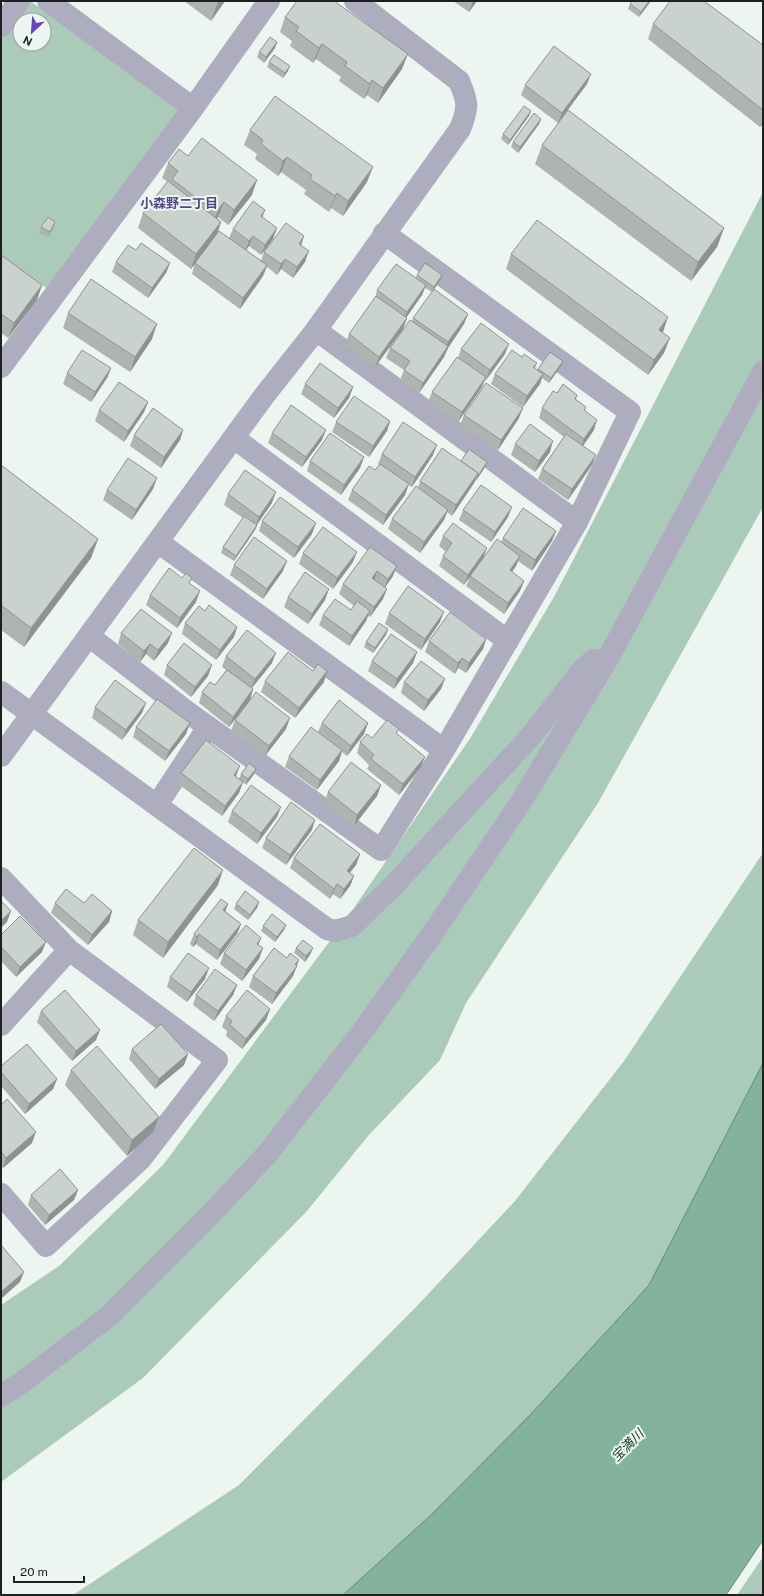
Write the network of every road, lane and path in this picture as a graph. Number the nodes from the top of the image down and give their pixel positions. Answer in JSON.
{"nodes":[{"id":1,"x":19,"y":1,"type":"edge"},
{"id":2,"x":48,"y":1,"type":"edge"},
{"id":3,"x":269,"y":1,"type":"edge"},
{"id":4,"x":355,"y":1,"type":"edge"},
{"id":5,"x":1,"y":26,"type":"edge"},
{"id":6,"x":193,"y":108,"type":"junction"},
{"id":7,"x":384,"y":233,"type":"junction"},
{"id":8,"x":33,"y":285,"type":"edge"},
{"id":9,"x":52,"y":299,"type":"junction"},
{"id":10,"x":316,"y":330,"type":"junction"},
{"id":11,"x":1,"y":367,"type":"edge"},
{"id":12,"x":763,"y":372,"type":"edge"},
{"id":13,"x":234,"y":438,"type":"junction"},
{"id":14,"x":577,"y":522,"type":"junction"},
{"id":15,"x":158,"y":542,"type":"junction"},
{"id":16,"x":89,"y":636,"type":"junction"},
{"id":17,"x":508,"y":641,"type":"junction"},
{"id":18,"x":607,"y":660,"type":"junction"},
{"id":19,"x":1,"y":692,"type":"edge"},
{"id":20,"x":31,"y":715,"type":"junction"},
{"id":21,"x":208,"y":727,"type":"junction"},
{"id":22,"x":444,"y":750,"type":"junction"},
{"id":23,"x":1,"y":756,"type":"edge"},
{"id":24,"x":157,"y":805,"type":"junction"},
{"id":25,"x":1,"y":878,"type":"edge"},
{"id":26,"x":69,"y":950,"type":"junction"},
{"id":27,"x":1,"y":1025,"type":"edge"},
{"id":28,"x":1,"y":1194,"type":"edge"},
{"id":29,"x":1,"y":1396,"type":"edge"}],
"edges":[{"from":1,"to":5,"type":"street"},
{"from":2,"to":6,"type":"street"},
{"from":3,"to":6,"type":"street"},
{"from":4,"to":7,"type":"street"},
{"from":6,"to":9,"type":"street"},
{"from":7,"to":10,"type":"street"},
{"from":7,"to":14,"type":"street"},
{"from":8,"to":9,"type":"street"},
{"from":9,"to":11,"type":"street"},
{"from":10,"to":13,"type":"street"},
{"from":10,"to":14,"type":"street"},
{"from":12,"to":18,"type":"street"},
{"from":13,"to":15,"type":"street"},
{"from":13,"to":17,"type":"street"},
{"from":14,"to":17,"type":"street"},
{"from":15,"to":16,"type":"street"},
{"from":15,"to":22,"type":"street"},
{"from":16,"to":20,"type":"street"},
{"from":16,"to":21,"type":"street"},
{"from":17,"to":22,"type":"street"},
{"from":18,"to":24,"type":"street"},
{"from":18,"to":29,"type":"street"},
{"from":19,"to":20,"type":"street"},
{"from":20,"to":23,"type":"street"},
{"from":20,"to":24,"type":"street"},
{"from":21,"to":22,"type":"street"},
{"from":21,"to":24,"type":"street"},
{"from":25,"to":26,"type":"street"},
{"from":26,"to":27,"type":"street"},
{"from":26,"to":28,"type":"street"}]}
